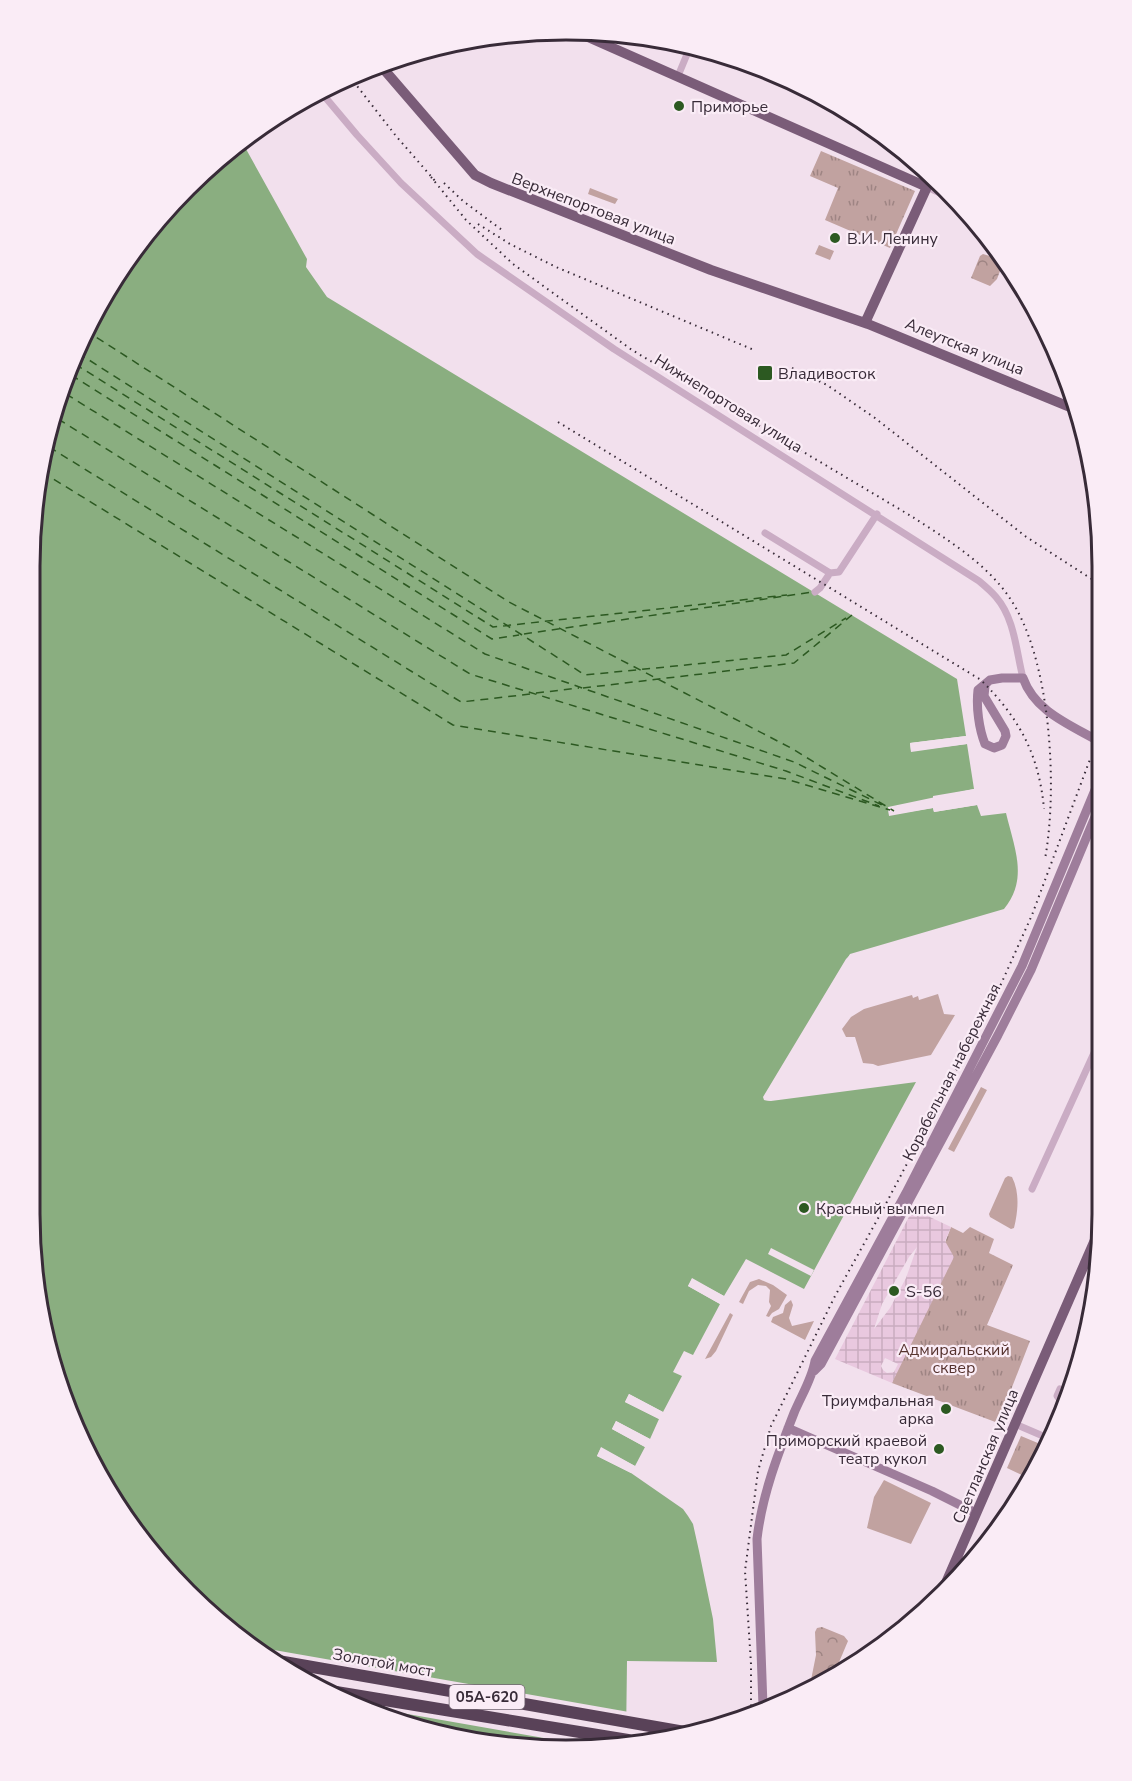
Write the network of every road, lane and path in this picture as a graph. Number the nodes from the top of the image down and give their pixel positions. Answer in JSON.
{"nodes":[{"id":1,"x":600,"y":42,"type":"edge"},
{"id":2,"x":687,"y":55,"type":"edge"},
{"id":3,"x":386,"y":72,"type":"edge"},
{"id":4,"x":678,"y":76,"type":"junction"},
{"id":5,"x":327,"y":99,"type":"edge"},
{"id":6,"x":927,"y":188,"type":"junction"},
{"id":7,"x":935,"y":191,"type":"edge"},
{"id":8,"x":840,"y":314,"type":"joint"},
{"id":9,"x":866,"y":323,"type":"junction"},
{"id":10,"x":1067,"y":406,"type":"edge"},
{"id":11,"x":877,"y":514,"type":"junction"},
{"id":12,"x":765,"y":533,"type":"dead end"},
{"id":13,"x":830,"y":573,"type":"junction"},
{"id":14,"x":815,"y":592,"type":"dead end"},
{"id":15,"x":1023,"y":678,"type":"junction"},
{"id":16,"x":985,"y":686,"type":"junction"},
{"id":17,"x":1092,"y":737,"type":"edge"},
{"id":18,"x":1092,"y":797,"type":"edge"},
{"id":19,"x":1092,"y":824,"type":"edge"},
{"id":20,"x":1092,"y":1057,"type":"edge"},
{"id":21,"x":1032,"y":1189,"type":"dead end"},
{"id":22,"x":1090,"y":1252,"type":"edge"},
{"id":23,"x":814,"y":1371,"type":"junction"},
{"id":24,"x":1060,"y":1389,"type":"dead end"},
{"id":25,"x":1058,"y":1398,"type":"edge"},
{"id":26,"x":1015,"y":1424,"type":"junction"},
{"id":27,"x":788,"y":1428,"type":"junction"},
{"id":28,"x":1042,"y":1436,"type":"edge"},
{"id":29,"x":976,"y":1513,"type":"junction"},
{"id":30,"x":950,"y":1573,"type":"edge"},
{"id":31,"x":293,"y":1664,"type":"edge"},
{"id":32,"x":354,"y":1695,"type":"edge"},
{"id":33,"x":763,"y":1702,"type":"edge"},
{"id":34,"x":671,"y":1730,"type":"edge"},
{"id":35,"x":614,"y":1738,"type":"edge"}],
"edges":[{"from":1,"to":4,"type":"main road"},
{"from":2,"to":4,"type":"street"},
{"from":3,"to":8,"type":"main road","name":"Верхнепортовая улица"},
{"from":4,"to":6,"type":"main road"},
{"from":5,"to":11,"type":"street","name":"Нижнепортовая улица"},
{"from":6,"to":7,"type":"street"},
{"from":6,"to":9,"type":"main road"},
{"from":8,"to":9,"type":"main road","name":"Алеутская улица"},
{"from":9,"to":10,"type":"main road","name":"Алеутская улица"},
{"from":11,"to":13,"type":"street"},
{"from":11,"to":15,"type":"street","name":"Нижнепортовая улица"},
{"from":12,"to":13,"type":"street"},
{"from":13,"to":14,"type":"street"},
{"from":15,"to":16,"type":"main road"},
{"from":15,"to":17,"type":"main road","name":"Нижнепортовая улица"},
{"from":16,"to":16,"type":"main road"},
{"from":18,"to":23,"type":"main road","name":"Корабельная набережная"},
{"from":19,"to":23,"type":"main road","name":"Корабельная набережная"},
{"from":20,"to":21,"type":"street"},
{"from":22,"to":26,"type":"main road","name":"Светланская улица"},
{"from":23,"to":27,"type":"main road","name":"Корабельная набережная"},
{"from":24,"to":25,"type":"street"},
{"from":26,"to":28,"type":"street"},
{"from":26,"to":29,"type":"main road","name":"Светланская улица"},
{"from":27,"to":29,"type":"main road"},
{"from":27,"to":33,"type":"main road","name":"Корабельная набережная"},
{"from":29,"to":30,"type":"main road","name":"Светланская улица"},
{"from":31,"to":34,"type":"highway","name":"Золотой мост","number":"05А-620"},
{"from":32,"to":35,"type":"highway","number":"05А-620"}]}
